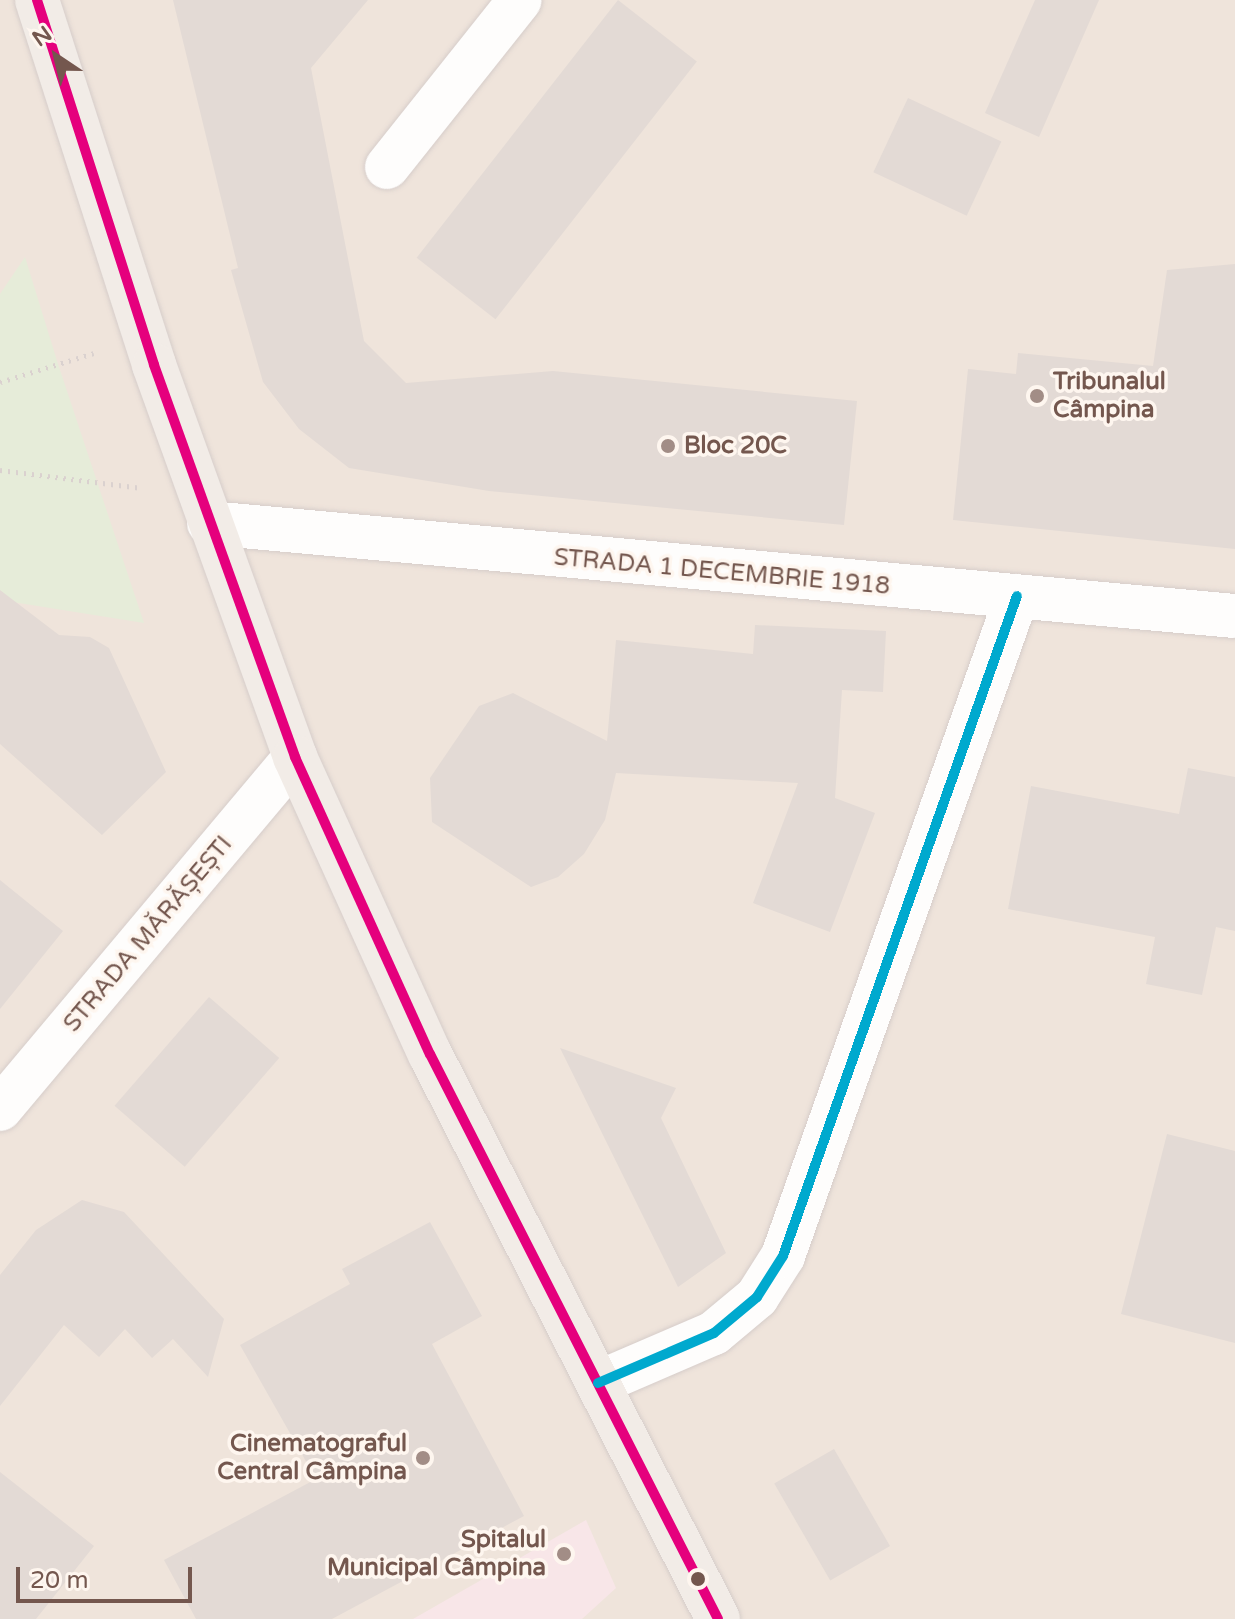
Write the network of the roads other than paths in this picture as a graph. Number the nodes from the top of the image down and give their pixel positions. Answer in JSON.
{"nodes":[{"id":1,"x":37,"y":0,"type":"edge"},
{"id":2,"x":520,"y":0,"type":"edge"},
{"id":3,"x":387,"y":167,"type":"dead end"},
{"id":4,"x":204,"y":509,"type":"junction"},
{"id":5,"x":1017,"y":596,"type":"junction"},
{"id":6,"x":1235,"y":616,"type":"edge"},
{"id":7,"x":295,"y":757,"type":"junction"},
{"id":8,"x":0,"y":1109,"type":"edge"},
{"id":9,"x":598,"y":1383,"type":"junction"},
{"id":10,"x":718,"y":1619,"type":"edge"}],
"edges":[{"from":1,"to":4,"type":"main road"},
{"from":2,"to":3,"type":"street"},
{"from":4,"to":5,"type":"street","name":"STRADA 1 DECEMBRIE 1918"},
{"from":4,"to":7,"type":"main road"},
{"from":5,"to":6,"type":"street","name":"STRADA 1 DECEMBRIE 1918"},
{"from":5,"to":9,"type":"street"},
{"from":7,"to":8,"type":"street","name":"STRADA MĂRĂȘEȘTI"},
{"from":7,"to":9,"type":"main road"},
{"from":9,"to":10,"type":"main road"}]}
